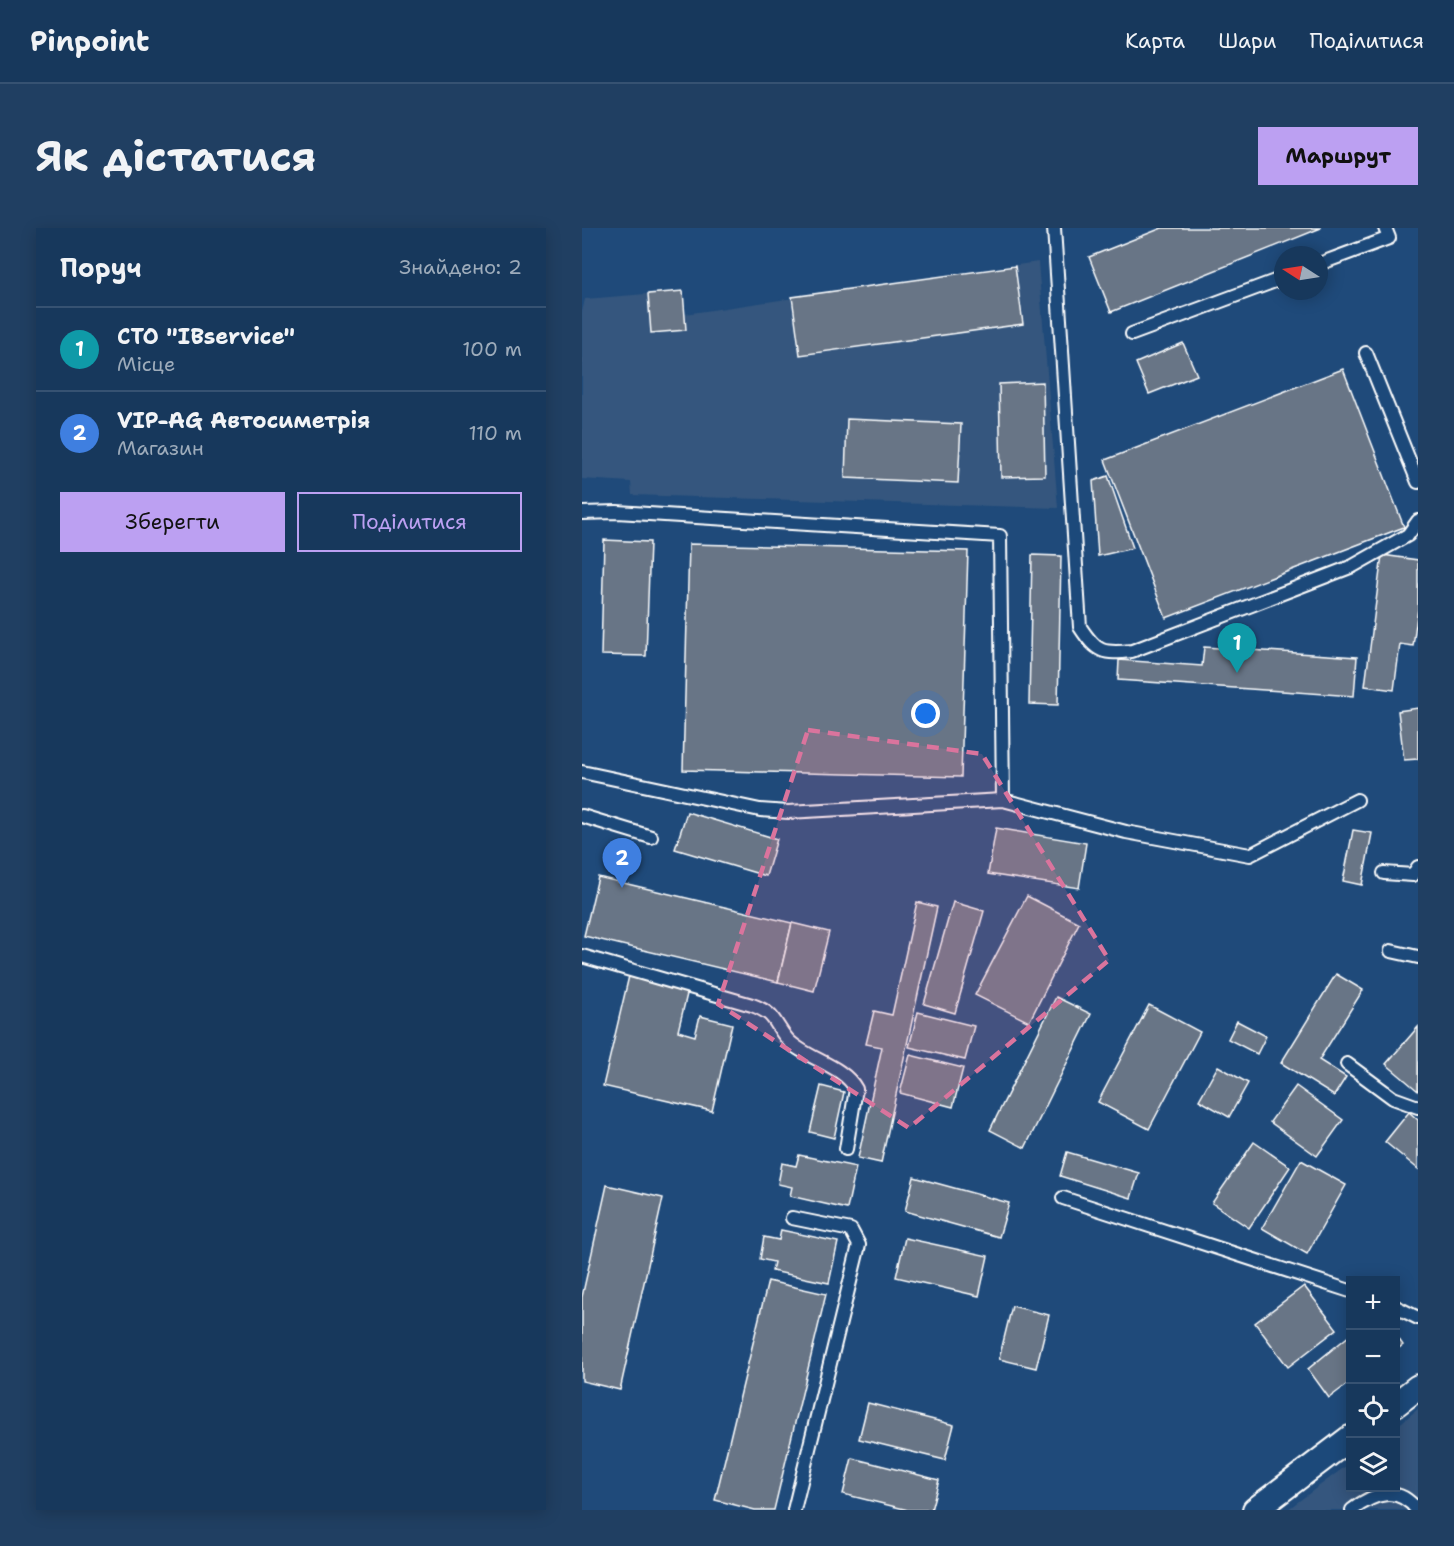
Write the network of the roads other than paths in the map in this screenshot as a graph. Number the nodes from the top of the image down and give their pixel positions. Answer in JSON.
{"nodes":[{"id":1,"x":1054,"y":228,"type":"edge"},
{"id":2,"x":1385,"y":228,"type":"edge"},
{"id":3,"x":1328,"y":261,"type":"edge"},
{"id":4,"x":1274,"y":281,"type":"edge"},
{"id":5,"x":1132,"y":334,"type":"dead end"},
{"id":6,"x":1366,"y":353,"type":"dead end"},
{"id":7,"x":1418,"y":482,"type":"edge"},
{"id":8,"x":582,"y":513,"type":"edge"},
{"id":9,"x":1418,"y":521,"type":"edge"},
{"id":10,"x":582,"y":772,"type":"edge"},
{"id":11,"x":1003,"y":800,"type":"junction"},
{"id":12,"x":1356,"y":800,"type":"dead end"},
{"id":13,"x":582,"y":816,"type":"edge"},
{"id":14,"x":651,"y":837,"type":"dead end"},
{"id":15,"x":1418,"y":867,"type":"edge"},
{"id":16,"x":1384,"y":873,"type":"dead end"},
{"id":17,"x":1391,"y":951,"type":"dead end"},
{"id":18,"x":582,"y":956,"type":"edge"},
{"id":19,"x":1418,"y":957,"type":"edge"},
{"id":20,"x":1347,"y":1064,"type":"dead end"},
{"id":21,"x":1418,"y":1107,"type":"edge"},
{"id":22,"x":846,"y":1149,"type":"dead end"},
{"id":23,"x":1063,"y":1198,"type":"dead end"},
{"id":24,"x":792,"y":1218,"type":"dead end"},
{"id":25,"x":1346,"y":1290,"type":"edge"},
{"id":26,"x":1400,"y":1309,"type":"edge"},
{"id":27,"x":1418,"y":1318,"type":"edge"},
{"id":28,"x":1418,"y":1387,"type":"edge"},
{"id":29,"x":1400,"y":1400,"type":"edge"},
{"id":30,"x":1346,"y":1441,"type":"edge"},
{"id":31,"x":794,"y":1510,"type":"edge"},
{"id":32,"x":1256,"y":1510,"type":"edge"},
{"id":33,"x":1352,"y":1510,"type":"edge"},
{"id":34,"x":1418,"y":1510,"type":"edge"}],
"edges":[{"from":1,"to":9,"type":"lane"},
{"from":2,"to":3,"type":"lane"},
{"from":4,"to":5,"type":"lane"},
{"from":6,"to":7,"type":"lane"},
{"from":8,"to":11,"type":"lane"},
{"from":10,"to":11,"type":"lane"},
{"from":11,"to":12,"type":"lane"},
{"from":13,"to":14,"type":"lane"},
{"from":15,"to":16,"type":"lane"},
{"from":17,"to":19,"type":"lane"},
{"from":18,"to":22,"type":"lane"},
{"from":20,"to":21,"type":"lane"},
{"from":23,"to":25,"type":"lane"},
{"from":24,"to":31,"type":"lane"},
{"from":26,"to":27,"type":"lane"},
{"from":28,"to":29,"type":"street"},
{"from":30,"to":32,"type":"street"},
{"from":33,"to":34,"type":"lane"}]}
